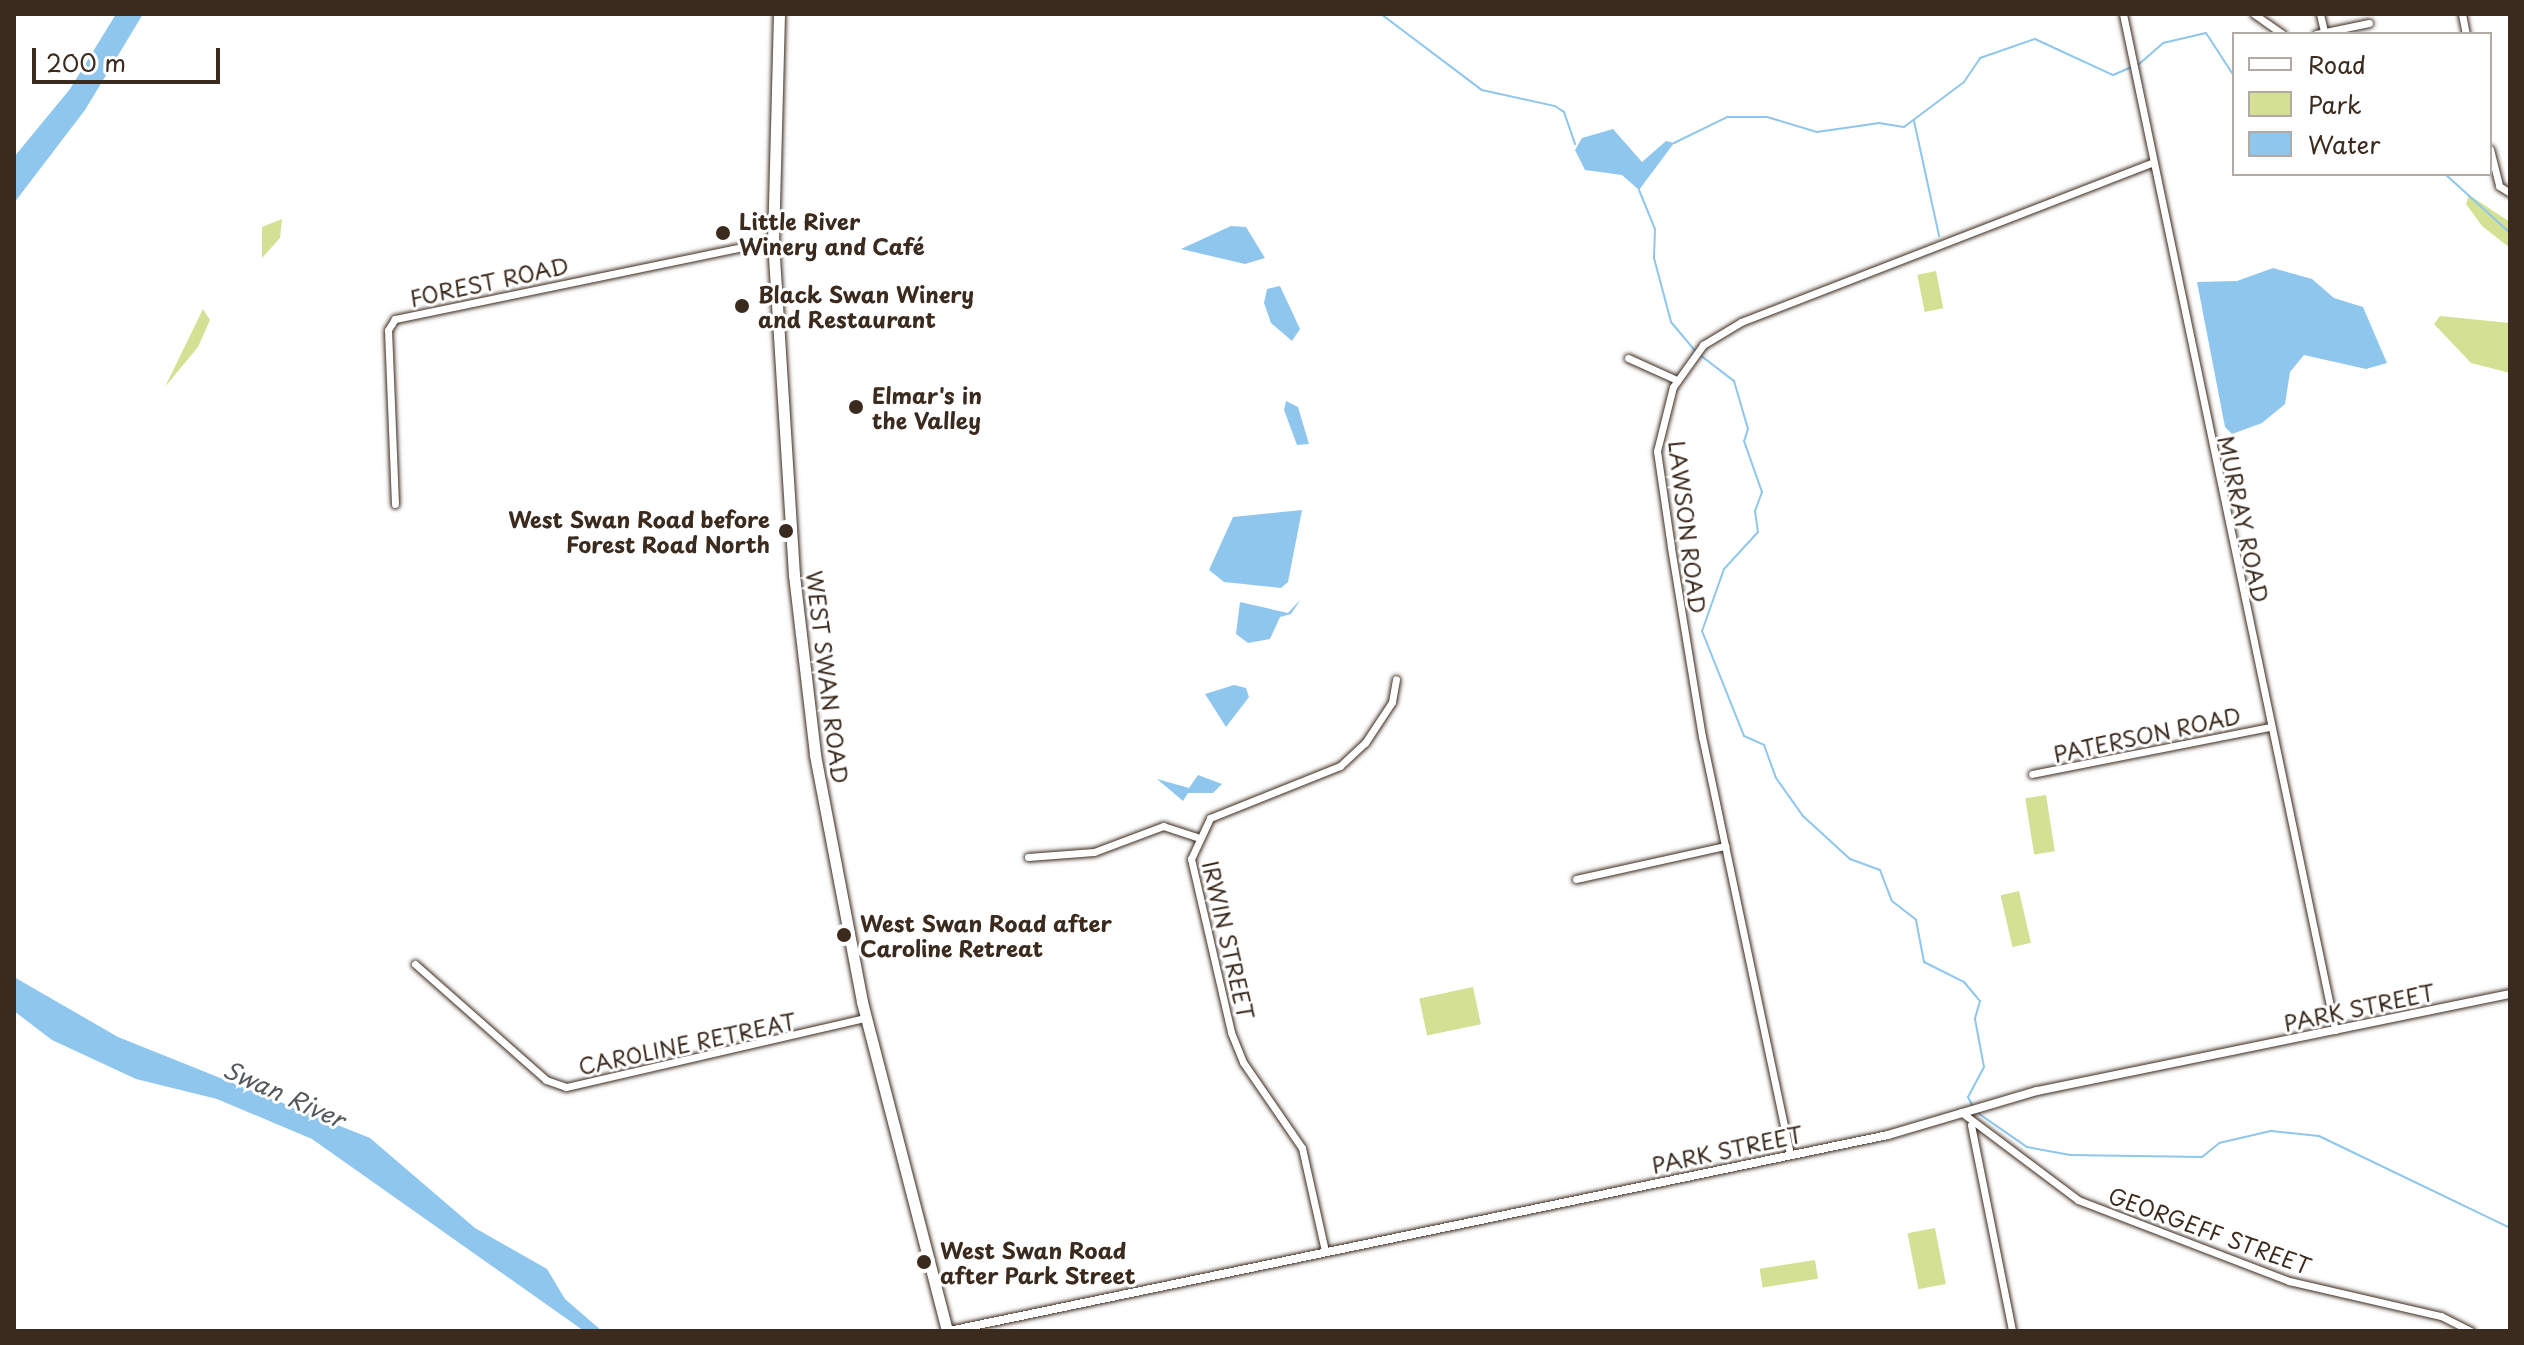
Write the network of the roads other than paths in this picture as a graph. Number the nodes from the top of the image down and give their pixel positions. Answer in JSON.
{"nodes":[{"id":1,"x":779,"y":14,"type":"edge"},
{"id":2,"x":2123,"y":14,"type":"edge"},
{"id":3,"x":2254,"y":14,"type":"edge"},
{"id":4,"x":2356,"y":14,"type":"edge"},
{"id":5,"x":2369,"y":23,"type":"dead end"},
{"id":6,"x":2359,"y":25,"type":"junction"},
{"id":7,"x":2278,"y":32,"type":"edge"},
{"id":8,"x":2325,"y":32,"type":"edge"},
{"id":9,"x":2492,"y":157,"type":"edge"},
{"id":10,"x":2153,"y":162,"type":"junction"},
{"id":11,"x":2510,"y":193,"type":"edge"},
{"id":12,"x":773,"y":241,"type":"junction"},
{"id":13,"x":1628,"y":358,"type":"dead end"},
{"id":14,"x":1677,"y":380,"type":"junction"},
{"id":15,"x":395,"y":504,"type":"dead end"},
{"id":16,"x":1396,"y":679,"type":"dead end"},
{"id":17,"x":2269,"y":727,"type":"junction"},
{"id":18,"x":2032,"y":774,"type":"dead end"},
{"id":19,"x":1196,"y":837,"type":"junction"},
{"id":20,"x":1725,"y":846,"type":"junction"},
{"id":21,"x":1028,"y":857,"type":"dead end"},
{"id":22,"x":1576,"y":879,"type":"dead end"},
{"id":23,"x":415,"y":964,"type":"dead end"},
{"id":24,"x":2510,"y":994,"type":"edge"},
{"id":25,"x":866,"y":1018,"type":"junction"},
{"id":26,"x":2335,"y":1030,"type":"junction"},
{"id":27,"x":1961,"y":1112,"type":"junction"},
{"id":28,"x":1970,"y":1124,"type":"junction"},
{"id":29,"x":1790,"y":1154,"type":"junction"},
{"id":30,"x":1325,"y":1251,"type":"junction"},
{"id":31,"x":948,"y":1331,"type":"edge"},
{"id":32,"x":2012,"y":1331,"type":"edge"},
{"id":33,"x":2471,"y":1331,"type":"edge"}],
"edges":[{"from":1,"to":12,"type":"main road","name":"WEST SWAN ROAD"},
{"from":2,"to":10,"type":"street","name":"MURRAY ROAD"},
{"from":3,"to":7,"type":"street"},
{"from":4,"to":6,"type":"street"},
{"from":5,"to":6,"type":"street"},
{"from":6,"to":8,"type":"street"},
{"from":9,"to":11,"type":"street"},
{"from":10,"to":14,"type":"street","name":"LAWSON ROAD"},
{"from":10,"to":17,"type":"street","name":"MURRAY ROAD"},
{"from":12,"to":15,"type":"street","name":"FOREST ROAD"},
{"from":12,"to":25,"type":"main road","name":"WEST SWAN ROAD"},
{"from":13,"to":14,"type":"street"},
{"from":14,"to":20,"type":"street","name":"LAWSON ROAD"},
{"from":16,"to":19,"type":"street","name":"IRWIN STREET"},
{"from":17,"to":18,"type":"street","name":"PATERSON ROAD"},
{"from":17,"to":26,"type":"street","name":"MURRAY ROAD"},
{"from":19,"to":21,"type":"street"},
{"from":19,"to":30,"type":"street","name":"IRWIN STREET"},
{"from":20,"to":22,"type":"street"},
{"from":20,"to":29,"type":"street","name":"LAWSON ROAD"},
{"from":23,"to":25,"type":"street","name":"CAROLINE RETREAT"},
{"from":24,"to":26,"type":"street","name":"PARK STREET"},
{"from":25,"to":31,"type":"main road","name":"WEST SWAN ROAD"},
{"from":26,"to":27,"type":"street","name":"PARK STREET"},
{"from":27,"to":28,"type":"street","name":"GEORGEFF STREET"},
{"from":27,"to":29,"type":"street","name":"PARK STREET"},
{"from":28,"to":32,"type":"street"},
{"from":28,"to":33,"type":"street","name":"GEORGEFF STREET"},
{"from":29,"to":30,"type":"street","name":"PARK STREET"},
{"from":30,"to":31,"type":"street","name":"PARK STREET"}]}
